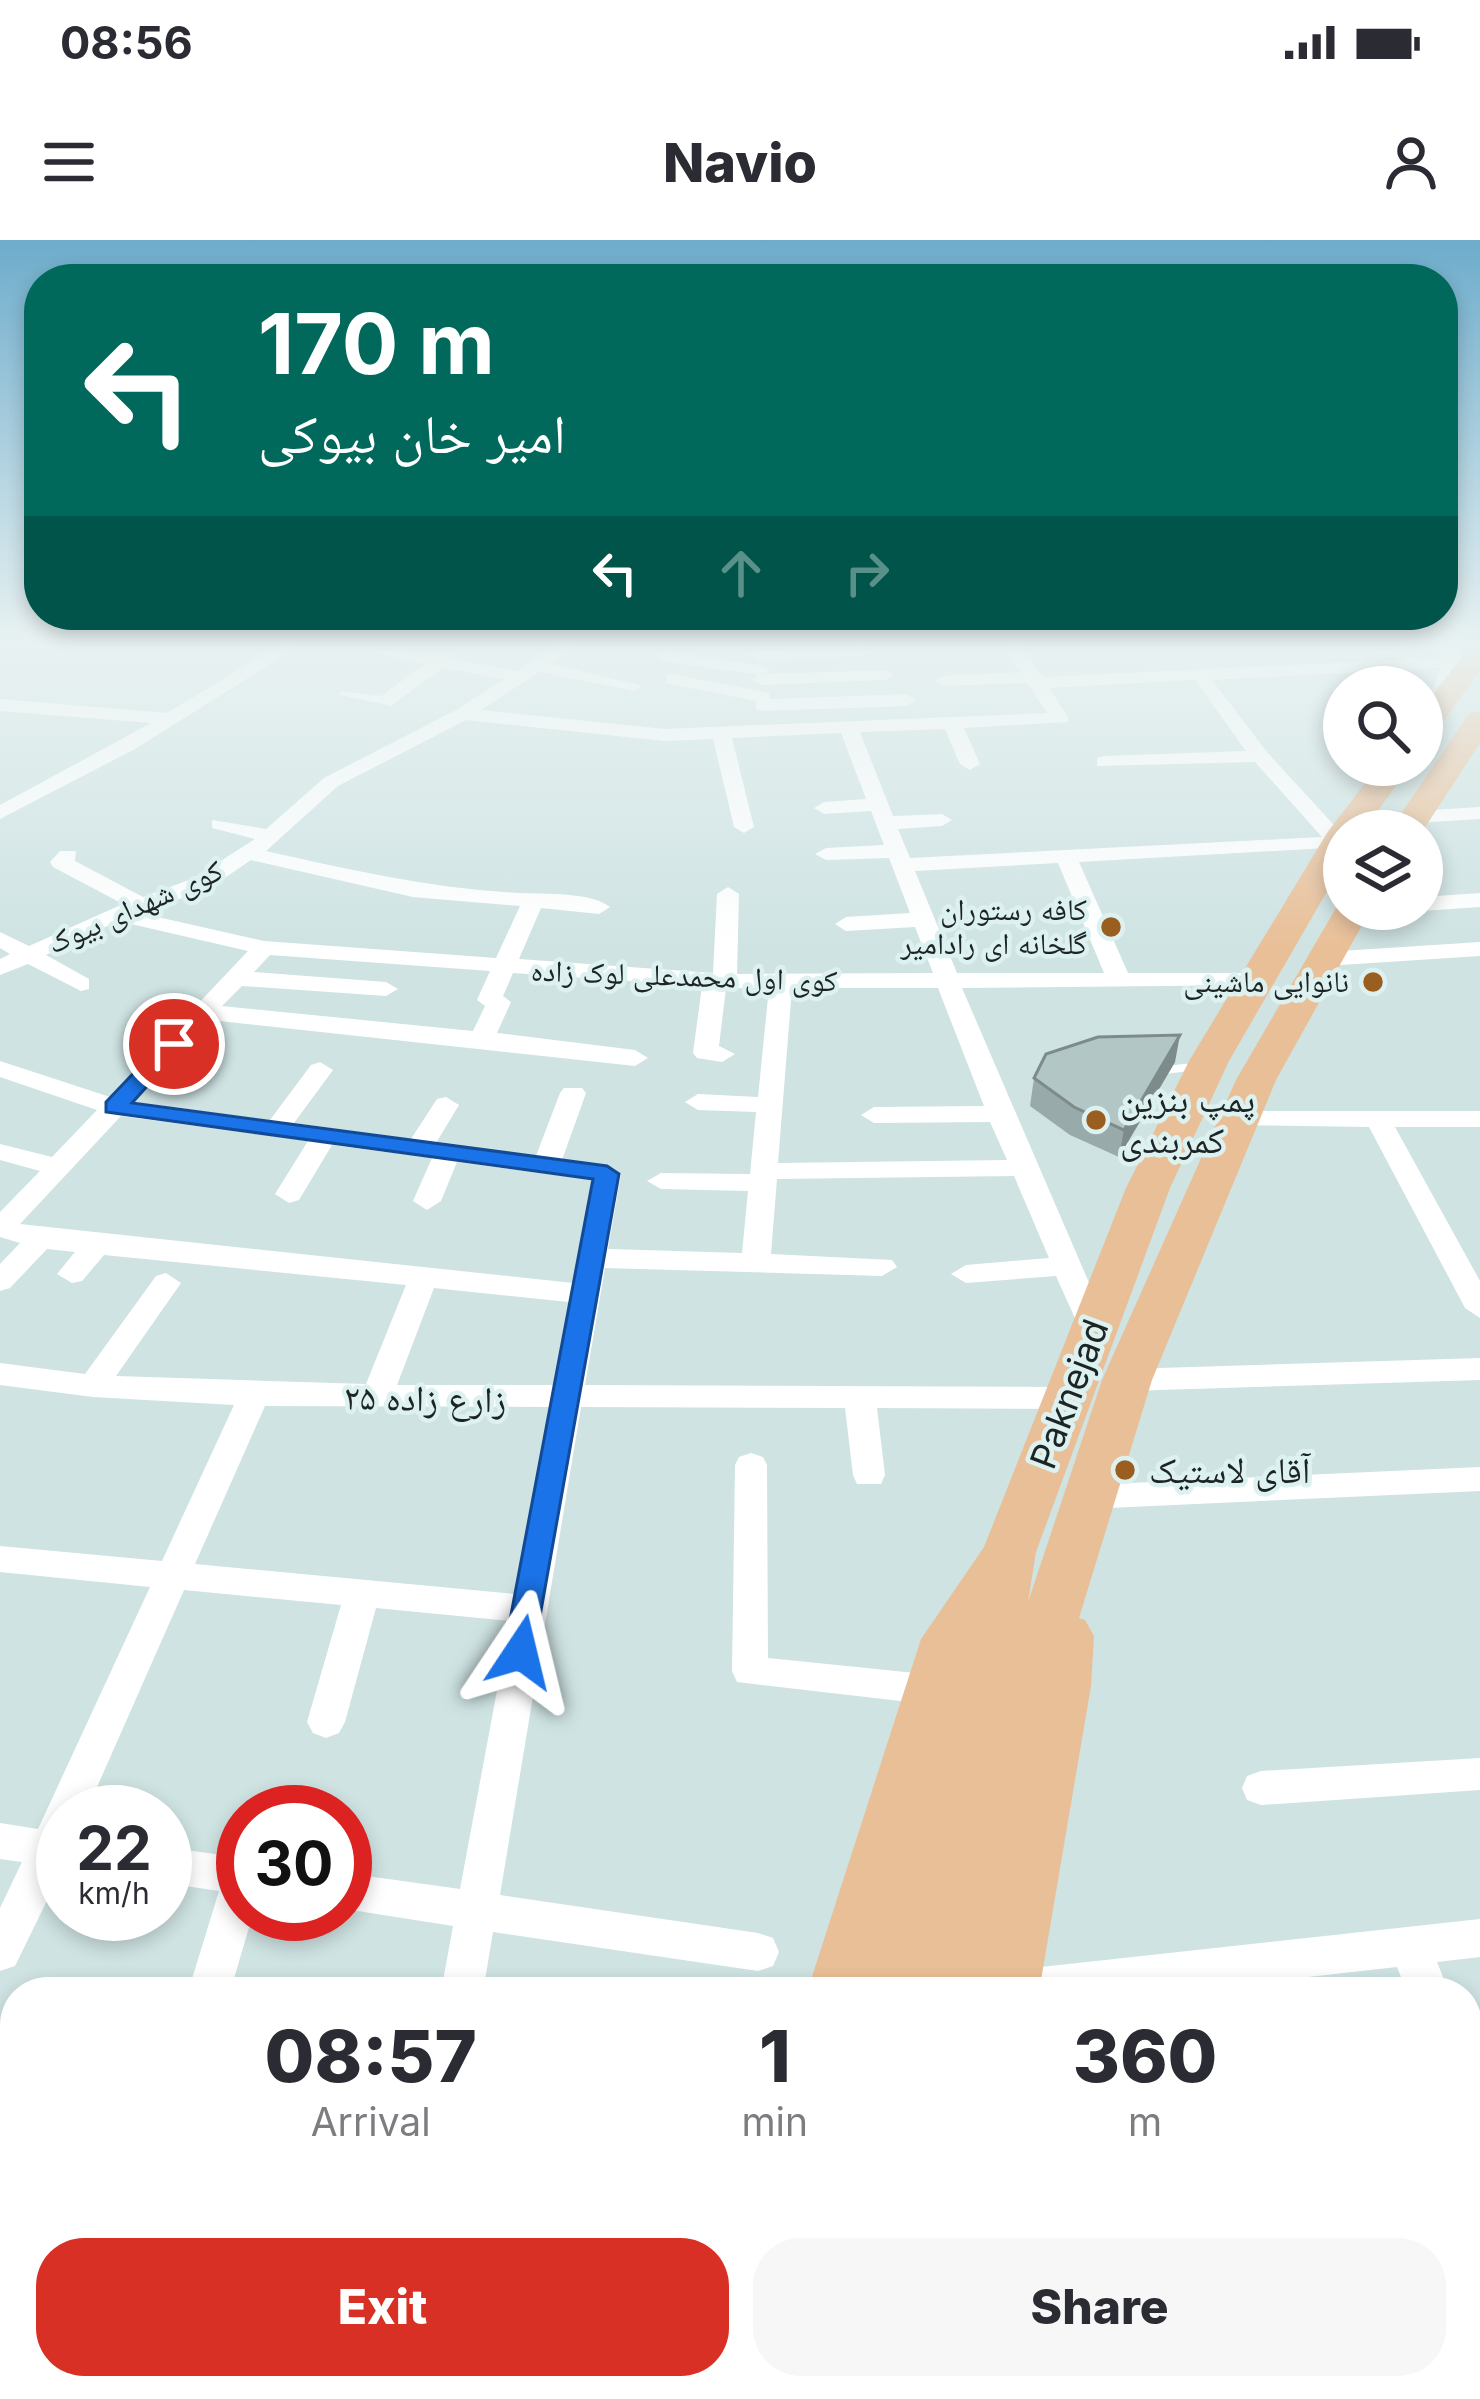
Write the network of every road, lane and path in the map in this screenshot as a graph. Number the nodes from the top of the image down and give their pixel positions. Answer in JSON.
{"nodes":[{"id":1,"x":120,"y":747,"type":"edge"},
{"id":2,"x":400,"y":747,"type":"edge"},
{"id":3,"x":724,"y":747,"type":"edge"},
{"id":4,"x":856,"y":747,"type":"edge"},
{"id":5,"x":963,"y":747,"type":"edge"},
{"id":6,"x":1252,"y":747,"type":"edge"},
{"id":7,"x":1462,"y":747,"type":"edge"},
{"id":8,"x":1260,"y":757,"type":"junction"},
{"id":9,"x":1104,"y":762,"type":"dead end"},
{"id":10,"x":970,"y":764,"type":"dead end"},
{"id":11,"x":1379,"y":786,"type":"edge"},
{"id":12,"x":824,"y":808,"type":"dead end"},
{"id":13,"x":1361,"y":810,"type":"edge"},
{"id":14,"x":1419,"y":810,"type":"edge"},
{"id":15,"x":0,"y":813,"type":"edge"},
{"id":16,"x":882,"y":813,"type":"junction"},
{"id":17,"x":1480,"y":813,"type":"edge"},
{"id":18,"x":1323,"y":817,"type":"edge"},
{"id":19,"x":1443,"y":819,"type":"edge"},
{"id":20,"x":942,"y":820,"type":"dead end"},
{"id":21,"x":219,"y":824,"type":"dead end"},
{"id":22,"x":744,"y":827,"type":"dead end"},
{"id":23,"x":269,"y":836,"type":"junction"},
{"id":24,"x":1323,"y":836,"type":"edge"},
{"id":25,"x":247,"y":853,"type":"junction"},
{"id":26,"x":826,"y":854,"type":"dead end"},
{"id":27,"x":68,"y":856,"type":"dead end"},
{"id":28,"x":1066,"y":856,"type":"junction"},
{"id":29,"x":902,"y":858,"type":"junction"},
{"id":30,"x":1323,"y":867,"type":"edge"},
{"id":31,"x":728,"y":894,"type":"dead end"},
{"id":32,"x":534,"y":899,"type":"junction"},
{"id":33,"x":1480,"y":900,"type":"edge"},
{"id":34,"x":1443,"y":903,"type":"edge"},
{"id":35,"x":142,"y":904,"type":"junction"},
{"id":36,"x":598,"y":908,"type":"dead end"},
{"id":37,"x":115,"y":914,"type":"junction"},
{"id":38,"x":927,"y":920,"type":"junction"},
{"id":39,"x":846,"y":923,"type":"dead end"},
{"id":40,"x":81,"y":930,"type":"junction"},
{"id":41,"x":1341,"y":930,"type":"edge"},
{"id":42,"x":0,"y":939,"type":"edge"},
{"id":43,"x":121,"y":944,"type":"dead end"},
{"id":44,"x":264,"y":948,"type":"junction"},
{"id":45,"x":1480,"y":949,"type":"edge"},
{"id":46,"x":27,"y":956,"type":"junction"},
{"id":47,"x":1325,"y":959,"type":"junction"},
{"id":48,"x":0,"y":968,"type":"edge"},
{"id":49,"x":501,"y":968,"type":"junction"},
{"id":50,"x":1119,"y":980,"type":"junction"},
{"id":51,"x":1257,"y":980,"type":"junction"},
{"id":52,"x":720,"y":981,"type":"junction"},
{"id":53,"x":781,"y":982,"type":"junction"},
{"id":54,"x":947,"y":983,"type":"junction"},
{"id":55,"x":81,"y":984,"type":"dead end"},
{"id":56,"x":185,"y":988,"type":"dead end"},
{"id":57,"x":386,"y":989,"type":"dead end"},
{"id":58,"x":220,"y":995,"type":"junction"},
{"id":59,"x":482,"y":1039,"type":"junction"},
{"id":60,"x":722,"y":1054,"type":"dead end"},
{"id":61,"x":635,"y":1058,"type":"dead end"},
{"id":62,"x":1209,"y":1061,"type":"junction"},
{"id":63,"x":0,"y":1070,"type":"edge"},
{"id":64,"x":320,"y":1070,"type":"dead end"},
{"id":65,"x":1132,"y":1073,"type":"edge"},
{"id":66,"x":573,"y":1093,"type":"dead end"},
{"id":67,"x":698,"y":1102,"type":"dead end"},
{"id":68,"x":446,"y":1105,"type":"dead end"},
{"id":69,"x":770,"y":1105,"type":"junction"},
{"id":70,"x":115,"y":1107,"type":"junction"},
{"id":71,"x":166,"y":1114,"type":"junction"},
{"id":72,"x":1000,"y":1114,"type":"junction"},
{"id":73,"x":874,"y":1115,"type":"dead end"},
{"id":74,"x":1239,"y":1118,"type":"junction"},
{"id":75,"x":1378,"y":1119,"type":"junction"},
{"id":76,"x":1480,"y":1119,"type":"edge"},
{"id":77,"x":1094,"y":1125,"type":"edge"},
{"id":78,"x":277,"y":1129,"type":"junction"},
{"id":79,"x":324,"y":1136,"type":"junction"},
{"id":80,"x":146,"y":1139,"type":"dead end"},
{"id":81,"x":434,"y":1150,"type":"junction"},
{"id":82,"x":0,"y":1152,"type":"edge"},
{"id":83,"x":546,"y":1166,"type":"junction"},
{"id":84,"x":58,"y":1167,"type":"junction"},
{"id":85,"x":1023,"y":1168,"type":"junction"},
{"id":86,"x":764,"y":1177,"type":"junction"},
{"id":87,"x":661,"y":1181,"type":"dead end"},
{"id":88,"x":1151,"y":1182,"type":"junction"},
{"id":89,"x":289,"y":1194,"type":"dead end"},
{"id":90,"x":427,"y":1201,"type":"dead end"},
{"id":91,"x":0,"y":1228,"type":"edge"},
{"id":92,"x":40,"y":1239,"type":"junction"},
{"id":93,"x":96,"y":1245,"type":"junction"},
{"id":94,"x":592,"y":1258,"type":"junction"},
{"id":95,"x":756,"y":1259,"type":"junction"},
{"id":96,"x":1066,"y":1266,"type":"junction"},
{"id":97,"x":882,"y":1267,"type":"dead end"},
{"id":98,"x":1470,"y":1267,"type":"edge"},
{"id":99,"x":72,"y":1274,"type":"dead end"},
{"id":100,"x":966,"y":1274,"type":"dead end"},
{"id":101,"x":423,"y":1279,"type":"junction"},
{"id":102,"x":0,"y":1281,"type":"edge"},
{"id":103,"x":166,"y":1283,"type":"dead end"},
{"id":104,"x":585,"y":1294,"type":"junction"},
{"id":105,"x":1480,"y":1308,"type":"edge"},
{"id":106,"x":1094,"y":1329,"type":"junction"},
{"id":107,"x":1480,"y":1370,"type":"edge"},
{"id":108,"x":0,"y":1374,"type":"edge"},
{"id":109,"x":1127,"y":1380,"type":"junction"},
{"id":110,"x":93,"y":1386,"type":"junction"},
{"id":111,"x":254,"y":1395,"type":"junction"},
{"id":112,"x":377,"y":1397,"type":"junction"},
{"id":113,"x":1067,"y":1398,"type":"junction"},
{"id":114,"x":860,"y":1399,"type":"junction"},
{"id":115,"x":566,"y":1400,"type":"junction"},
{"id":116,"x":751,"y":1465,"type":"dead end"},
{"id":117,"x":869,"y":1475,"type":"dead end"},
{"id":118,"x":1480,"y":1479,"type":"edge"},
{"id":119,"x":1087,"y":1497,"type":"junction"},
{"id":120,"x":1011,"y":1544,"type":"junction"},
{"id":121,"x":0,"y":1559,"type":"edge"},
{"id":122,"x":1069,"y":1566,"type":"junction"},
{"id":123,"x":169,"y":1577,"type":"junction"},
{"id":124,"x":361,"y":1597,"type":"junction"},
{"id":125,"x":528,"y":1609,"type":"junction"},
{"id":126,"x":935,"y":1690,"type":"junction"},
{"id":127,"x":326,"y":1722,"type":"dead end"},
{"id":128,"x":1480,"y":1774,"type":"edge"},
{"id":129,"x":80,"y":1785,"type":"edge"},
{"id":130,"x":1261,"y":1788,"type":"dead end"},
{"id":131,"x":36,"y":1836,"type":"edge"},
{"id":132,"x":0,"y":1841,"type":"edge"},
{"id":133,"x":36,"y":1880,"type":"edge"},
{"id":134,"x":372,"y":1895,"type":"edge"},
{"id":135,"x":475,"y":1910,"type":"junction"},
{"id":136,"x":1480,"y":1938,"type":"edge"},
{"id":137,"x":224,"y":1941,"type":"edge"},
{"id":138,"x":1409,"y":1946,"type":"junction"},
{"id":139,"x":0,"y":1952,"type":"edge"},
{"id":140,"x":758,"y":1952,"type":"dead end"},
{"id":141,"x":213,"y":1977,"type":"edge"},
{"id":142,"x":464,"y":1977,"type":"edge"},
{"id":143,"x":846,"y":1977,"type":"edge"},
{"id":144,"x":890,"y":1977,"type":"edge"},
{"id":145,"x":949,"y":1977,"type":"edge"},
{"id":146,"x":1008,"y":1977,"type":"edge"},
{"id":147,"x":1197,"y":1977,"type":"edge"},
{"id":148,"x":1422,"y":1977,"type":"edge"}],
"edges":[{"from":1,"to":15,"type":"street"},
{"from":2,"to":23,"type":"street","name":"کوی شهدای بیوک"},
{"from":3,"to":22,"type":"street"},
{"from":4,"to":16,"type":"street"},
{"from":5,"to":10,"type":"street"},
{"from":6,"to":8,"type":"street"},
{"from":7,"to":14,"type":"main road"},
{"from":8,"to":9,"type":"street"},
{"from":8,"to":18,"type":"street"},
{"from":11,"to":13,"type":"main road","name":"Paknejad"},
{"from":12,"to":16,"type":"street"},
{"from":16,"to":20,"type":"street"},
{"from":16,"to":29,"type":"street"},
{"from":17,"to":19,"type":"street"},
{"from":21,"to":23,"type":"street"},
{"from":23,"to":25,"type":"street","name":"کوی شهدای بیوک"},
{"from":24,"to":28,"type":"street"},
{"from":25,"to":32,"type":"street"},
{"from":25,"to":35,"type":"street","name":"کوی شهدای بیوک"},
{"from":26,"to":29,"type":"street"},
{"from":27,"to":35,"type":"street"},
{"from":28,"to":29,"type":"street"},
{"from":28,"to":50,"type":"street"},
{"from":29,"to":38,"type":"street"},
{"from":30,"to":51,"type":"main road","name":"Paknejad"},
{"from":31,"to":52,"type":"street"},
{"from":32,"to":36,"type":"street"},
{"from":32,"to":49,"type":"street"},
{"from":33,"to":34,"type":"street"},
{"from":35,"to":37,"type":"street","name":"کوی شهدای بیوک"},
{"from":37,"to":40,"type":"street","name":"کوی شهدای بیوک"},
{"from":37,"to":44,"type":"street","name":"کوی اول محمدعلی لوک زاده"},
{"from":38,"to":39,"type":"street"},
{"from":38,"to":54,"type":"street"},
{"from":40,"to":43,"type":"street"},
{"from":40,"to":46,"type":"street","name":"کوی شهدای بیوک"},
{"from":41,"to":47,"type":"main road","name":"Paknejad"},
{"from":42,"to":46,"type":"street"},
{"from":44,"to":49,"type":"street","name":"کوی اول محمدعلی لوک زاده"},
{"from":44,"to":58,"type":"street"},
{"from":45,"to":47,"type":"street"},
{"from":46,"to":48,"type":"street","name":"کوی شهدای بیوک"},
{"from":46,"to":55,"type":"street"},
{"from":47,"to":74,"type":"main road","name":"Paknejad"},
{"from":49,"to":52,"type":"street","name":"کوی اول محمدعلی لوک زاده"},
{"from":49,"to":59,"type":"street"},
{"from":50,"to":51,"type":"street","name":"کوی اول محمدعلی لوک زاده"},
{"from":50,"to":54,"type":"street","name":"کوی اول محمدعلی لوک زاده"},
{"from":51,"to":62,"type":"main road","name":"Paknejad"},
{"from":52,"to":53,"type":"street","name":"کوی اول محمدعلی لوک زاده"},
{"from":52,"to":60,"type":"street"},
{"from":53,"to":54,"type":"street","name":"کوی اول محمدعلی لوک زاده"},
{"from":53,"to":69,"type":"street"},
{"from":54,"to":72,"type":"street"},
{"from":56,"to":58,"type":"street"},
{"from":57,"to":58,"type":"street"},
{"from":58,"to":59,"type":"street"},
{"from":58,"to":70,"type":"street"},
{"from":59,"to":61,"type":"street"},
{"from":62,"to":65,"type":"lane"},
{"from":62,"to":88,"type":"main road","name":"Paknejad"},
{"from":63,"to":70,"type":"street"},
{"from":64,"to":78,"type":"street"},
{"from":66,"to":83,"type":"street"},
{"from":67,"to":69,"type":"street"},
{"from":68,"to":81,"type":"street"},
{"from":69,"to":86,"type":"street"},
{"from":70,"to":71,"type":"street"},
{"from":70,"to":84,"type":"street"},
{"from":71,"to":78,"type":"street"},
{"from":71,"to":80,"type":"street"},
{"from":72,"to":73,"type":"street"},
{"from":72,"to":85,"type":"street"},
{"from":74,"to":75,"type":"street"},
{"from":74,"to":109,"type":"main road","name":"Paknejad"},
{"from":75,"to":76,"type":"street"},
{"from":75,"to":98,"type":"street"},
{"from":77,"to":88,"type":"lane"},
{"from":78,"to":79,"type":"street"},
{"from":79,"to":81,"type":"street"},
{"from":79,"to":89,"type":"street"},
{"from":81,"to":83,"type":"street"},
{"from":81,"to":90,"type":"street"},
{"from":82,"to":84,"type":"street"},
{"from":83,"to":94,"type":"street"},
{"from":84,"to":91,"type":"street"},
{"from":85,"to":86,"type":"street"},
{"from":85,"to":96,"type":"street"},
{"from":86,"to":87,"type":"street"},
{"from":86,"to":95,"type":"street"},
{"from":88,"to":106,"type":"main road","name":"Paknejad"},
{"from":91,"to":92,"type":"street"},
{"from":92,"to":93,"type":"street"},
{"from":92,"to":102,"type":"street"},
{"from":93,"to":99,"type":"street"},
{"from":93,"to":101,"type":"street"},
{"from":94,"to":95,"type":"street"},
{"from":94,"to":104,"type":"street"},
{"from":95,"to":97,"type":"street"},
{"from":96,"to":100,"type":"street"},
{"from":96,"to":106,"type":"street"},
{"from":98,"to":105,"type":"street"},
{"from":101,"to":104,"type":"street"},
{"from":101,"to":112,"type":"street"},
{"from":103,"to":110,"type":"street"},
{"from":104,"to":115,"type":"street"},
{"from":106,"to":113,"type":"main road","name":"Paknejad"},
{"from":107,"to":109,"type":"street"},
{"from":108,"to":110,"type":"street","name":"زارع زاده ۲۵"},
{"from":109,"to":119,"type":"main road","name":"Paknejad"},
{"from":110,"to":111,"type":"street","name":"زارع زاده ۲۵"},
{"from":111,"to":112,"type":"street","name":"زارع زاده ۲۵"},
{"from":111,"to":123,"type":"street"},
{"from":112,"to":115,"type":"street","name":"زارع زاده ۲۵"},
{"from":113,"to":114,"type":"street","name":"زارع زاده ۲۵"},
{"from":113,"to":120,"type":"main road","name":"Paknejad"},
{"from":114,"to":115,"type":"street","name":"زارع زاده ۲۵"},
{"from":114,"to":117,"type":"street"},
{"from":115,"to":125,"type":"street"},
{"from":116,"to":126,"type":"street"},
{"from":118,"to":119,"type":"street"},
{"from":119,"to":122,"type":"main road","name":"Paknejad"},
{"from":120,"to":126,"type":"main road"},
{"from":120,"to":144,"type":"main road","name":"Paknejad"},
{"from":121,"to":123,"type":"street"},
{"from":122,"to":145,"type":"main road","name":"Paknejad"},
{"from":122,"to":146,"type":"main road"},
{"from":123,"to":124,"type":"street"},
{"from":123,"to":129,"type":"street"},
{"from":124,"to":125,"type":"street"},
{"from":124,"to":127,"type":"street"},
{"from":125,"to":135,"type":"street"},
{"from":126,"to":143,"type":"main road"},
{"from":128,"to":130,"type":"street"},
{"from":131,"to":132,"type":"street"},
{"from":133,"to":139,"type":"street"},
{"from":134,"to":135,"type":"street"},
{"from":135,"to":140,"type":"street"},
{"from":135,"to":142,"type":"street"},
{"from":136,"to":138,"type":"street"},
{"from":137,"to":141,"type":"street"},
{"from":138,"to":147,"type":"street"},
{"from":138,"to":148,"type":"street"}]}
